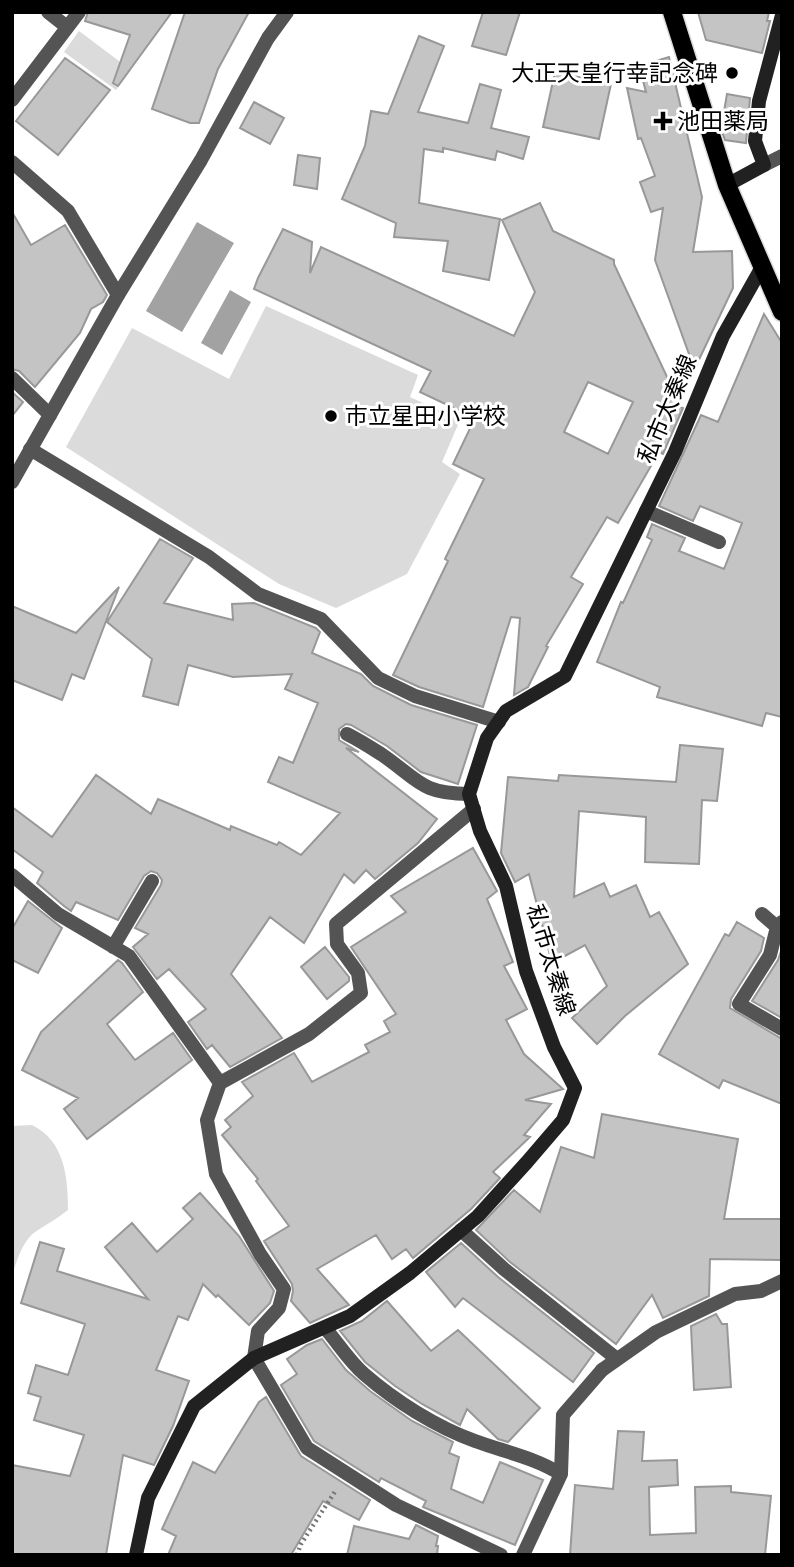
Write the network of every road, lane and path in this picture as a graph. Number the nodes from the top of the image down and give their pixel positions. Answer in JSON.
{"nodes":[{"id":1,"x":48,"y":12,"type":"edge"},
{"id":2,"x":79,"y":12,"type":"edge"},
{"id":3,"x":287,"y":12,"type":"edge"},
{"id":4,"x":671,"y":12,"type":"edge"},
{"id":5,"x":782,"y":15,"type":"edge"},
{"id":6,"x":66,"y":27,"type":"junction"},
{"id":7,"x":12,"y":100,"type":"edge"},
{"id":8,"x":782,"y":156,"type":"edge"},
{"id":9,"x":12,"y":162,"type":"edge"},
{"id":10,"x":764,"y":165,"type":"junction"},
{"id":11,"x":727,"y":185,"type":"junction"},
{"id":12,"x":762,"y":267,"type":"junction"},
{"id":13,"x":118,"y":295,"type":"junction"},
{"id":14,"x":782,"y":312,"type":"edge"},
{"id":15,"x":12,"y":378,"type":"edge"},
{"id":16,"x":50,"y":415,"type":"junction"},
{"id":17,"x":30,"y":449,"type":"junction"},
{"id":18,"x":12,"y":482,"type":"edge"},
{"id":19,"x":646,"y":511,"type":"junction"},
{"id":20,"x":719,"y":542,"type":"dead end"},
{"id":21,"x":499,"y":722,"type":"junction"},
{"id":22,"x":347,"y":734,"type":"dead end"},
{"id":23,"x":470,"y":794,"type":"junction"},
{"id":24,"x":474,"y":809,"type":"junction"},
{"id":25,"x":12,"y":875,"type":"edge"},
{"id":26,"x":152,"y":881,"type":"dead end"},
{"id":27,"x":762,"y":914,"type":"dead end"},
{"id":28,"x":780,"y":925,"type":"edge"},
{"id":29,"x":113,"y":947,"type":"junction"},
{"id":30,"x":782,"y":1029,"type":"edge"},
{"id":31,"x":220,"y":1083,"type":"junction"},
{"id":32,"x":461,"y":1230,"type":"junction"},
{"id":33,"x":781,"y":1284,"type":"edge"},
{"id":34,"x":326,"y":1328,"type":"junction"},
{"id":35,"x":254,"y":1358,"type":"junction"},
{"id":36,"x":617,"y":1359,"type":"junction"},
{"id":37,"x":347,"y":1473,"type":"junction"},
{"id":38,"x":561,"y":1474,"type":"junction"},
{"id":39,"x":136,"y":1555,"type":"edge"},
{"id":40,"x":297,"y":1555,"type":"edge"},
{"id":41,"x":502,"y":1555,"type":"edge"},
{"id":42,"x":523,"y":1555,"type":"edge"}],
"edges":[{"from":1,"to":6,"type":"street"},
{"from":2,"to":6,"type":"street"},
{"from":3,"to":13,"type":"street"},
{"from":4,"to":11,"type":"main road"},
{"from":5,"to":10,"type":"main road"},
{"from":6,"to":7,"type":"street"},
{"from":8,"to":10,"type":"street"},
{"from":9,"to":13,"type":"street"},
{"from":10,"to":11,"type":"main road"},
{"from":11,"to":12,"type":"main road"},
{"from":12,"to":14,"type":"main road"},
{"from":12,"to":19,"type":"main road","name":"私市太秦線"},
{"from":13,"to":16,"type":"street"},
{"from":15,"to":16,"type":"street"},
{"from":16,"to":17,"type":"street"},
{"from":17,"to":18,"type":"street"},
{"from":17,"to":21,"type":"street"},
{"from":19,"to":20,"type":"street"},
{"from":19,"to":21,"type":"main road","name":"私市太秦線"},
{"from":21,"to":23,"type":"main road","name":"私市太秦線"},
{"from":22,"to":23,"type":"street"},
{"from":23,"to":24,"type":"main road","name":"私市太秦線"},
{"from":24,"to":31,"type":"street"},
{"from":24,"to":32,"type":"main road","name":"私市太秦線"},
{"from":25,"to":29,"type":"street"},
{"from":26,"to":29,"type":"street"},
{"from":27,"to":28,"type":"street"},
{"from":28,"to":30,"type":"street"},
{"from":29,"to":31,"type":"street"},
{"from":31,"to":35,"type":"street"},
{"from":32,"to":34,"type":"main road","name":"私市太秦線"},
{"from":32,"to":36,"type":"street"},
{"from":33,"to":36,"type":"street"},
{"from":34,"to":35,"type":"main road","name":"私市太秦線"},
{"from":34,"to":38,"type":"street"},
{"from":35,"to":37,"type":"street"},
{"from":35,"to":39,"type":"main road","name":"私市太秦線"},
{"from":36,"to":38,"type":"street"},
{"from":37,"to":40,"type":"path"},
{"from":37,"to":41,"type":"street"},
{"from":38,"to":42,"type":"street"}]}
